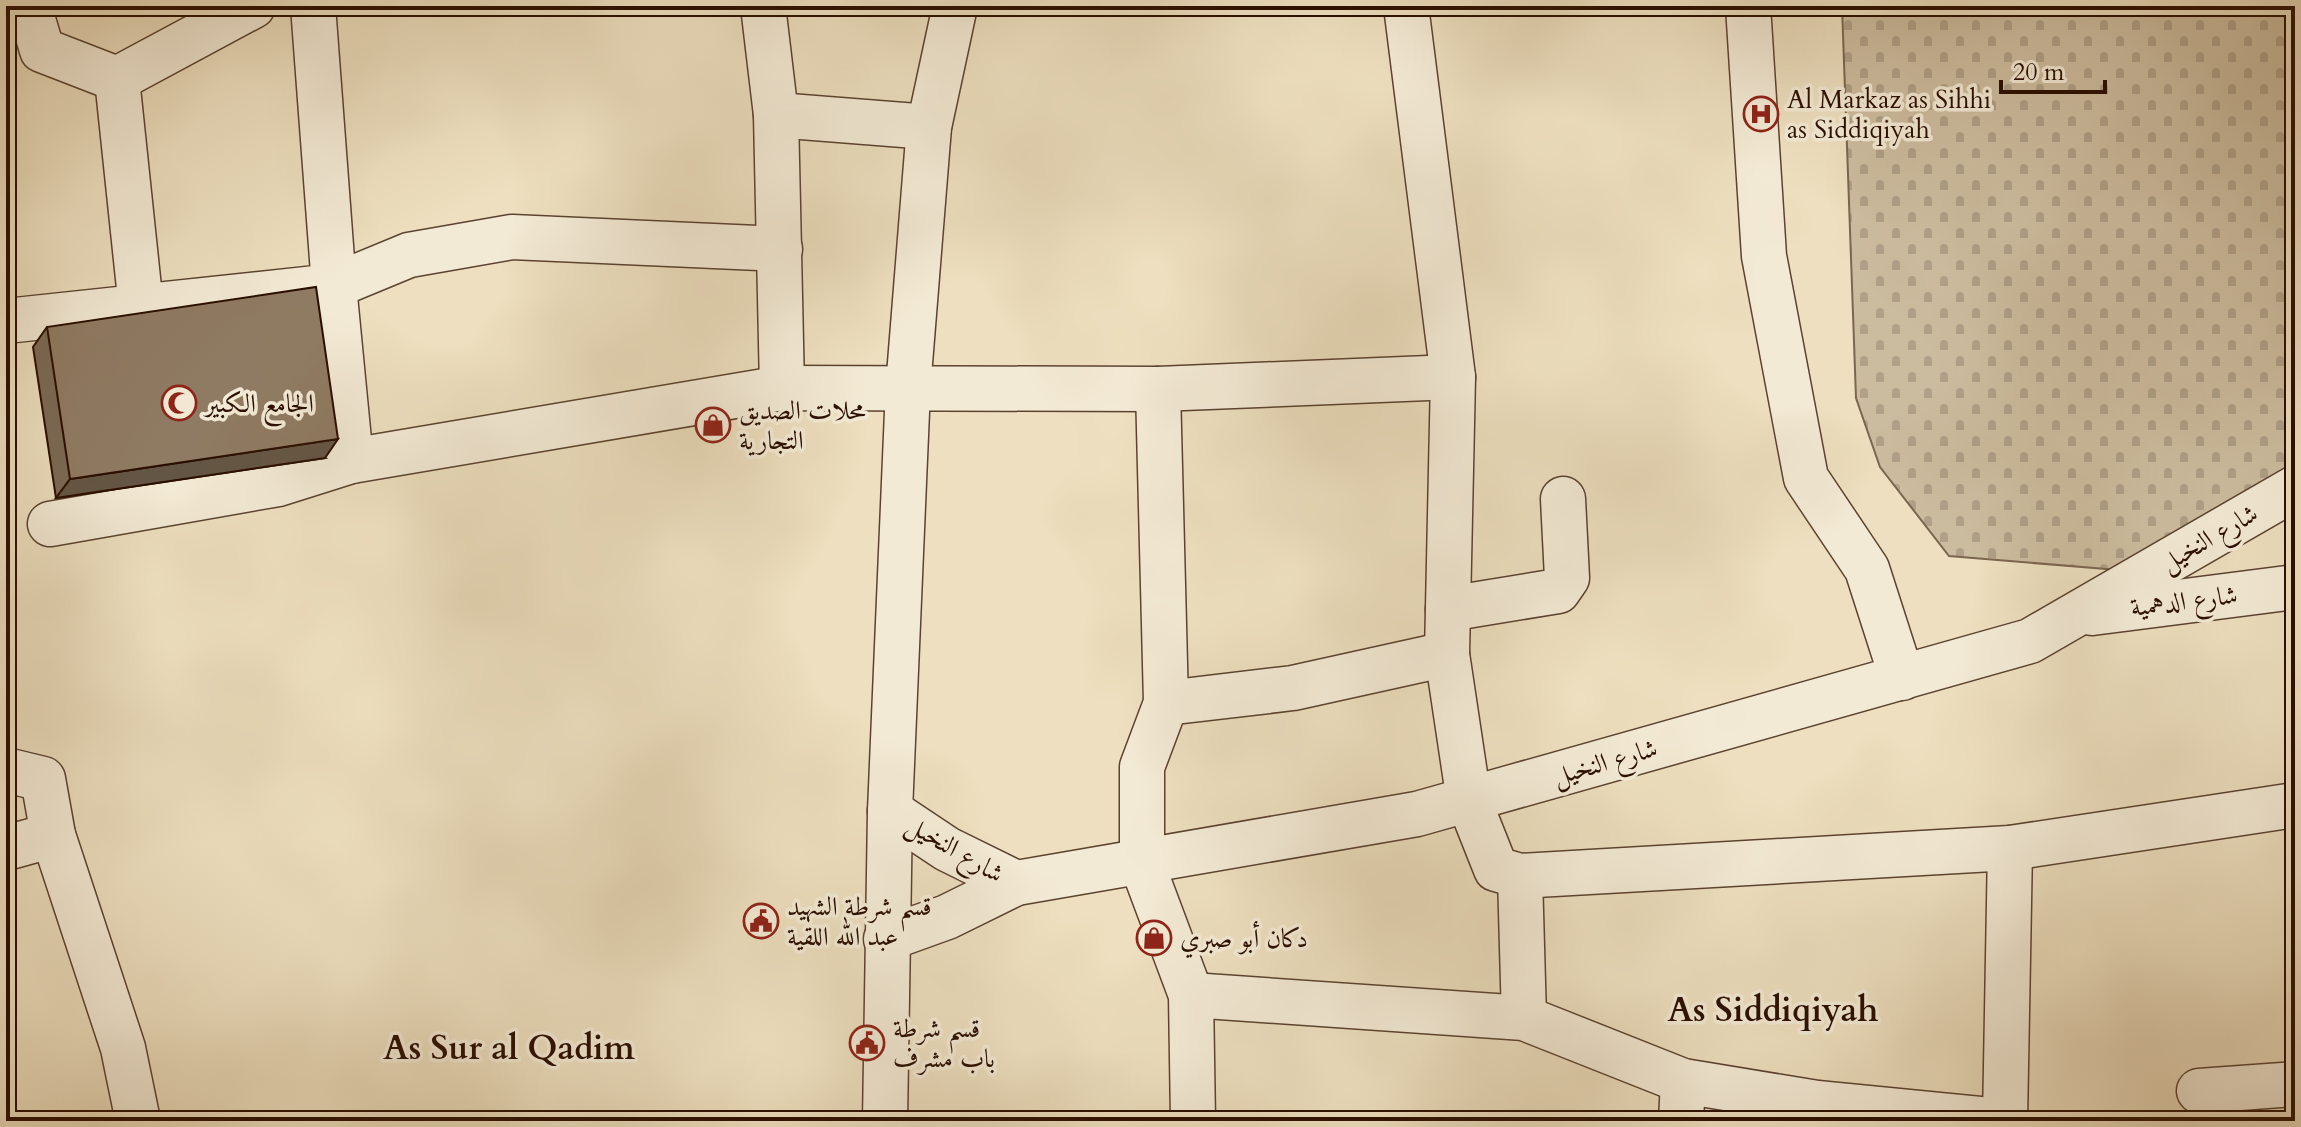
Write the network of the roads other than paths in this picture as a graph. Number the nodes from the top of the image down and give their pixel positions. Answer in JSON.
{"nodes":[{"id":1,"x":29,"y":6,"type":"edge"},
{"id":2,"x":253,"y":6,"type":"edge"},
{"id":3,"x":313,"y":6,"type":"edge"},
{"id":4,"x":763,"y":6,"type":"edge"},
{"id":5,"x":955,"y":6,"type":"edge"},
{"id":6,"x":1406,"y":6,"type":"edge"},
{"id":7,"x":1748,"y":6,"type":"edge"},
{"id":8,"x":117,"y":79,"type":"junction"},
{"id":9,"x":776,"y":115,"type":"junction"},
{"id":10,"x":929,"y":127,"type":"junction"},
{"id":11,"x":780,"y":249,"type":"junction"},
{"id":12,"x":334,"y":286,"type":"junction"},
{"id":13,"x":141,"y":307,"type":"junction"},
{"id":14,"x":6,"y":321,"type":"edge"},
{"id":15,"x":1453,"y":377,"type":"junction"},
{"id":16,"x":782,"y":388,"type":"junction"},
{"id":17,"x":908,"y":388,"type":"junction"},
{"id":18,"x":1158,"y":389,"type":"junction"},
{"id":19,"x":351,"y":461,"type":"junction"},
{"id":20,"x":2295,"y":488,"type":"edge"},
{"id":21,"x":1563,"y":499,"type":"dead end"},
{"id":22,"x":50,"y":524,"type":"dead end"},
{"id":23,"x":2295,"y":587,"type":"edge"},
{"id":24,"x":1448,"y":609,"type":"junction"},
{"id":25,"x":2074,"y":616,"type":"junction"},
{"id":26,"x":1447,"y":654,"type":"junction"},
{"id":27,"x":1902,"y":678,"type":"junction"},
{"id":28,"x":1166,"y":703,"type":"junction"},
{"id":29,"x":6,"y":770,"type":"edge"},
{"id":30,"x":1469,"y":801,"type":"junction"},
{"id":31,"x":2295,"y":805,"type":"edge"},
{"id":32,"x":890,"y":811,"type":"junction"},
{"id":33,"x":53,"y":835,"type":"junction"},
{"id":34,"x":6,"y":848,"type":"edge"},
{"id":35,"x":2010,"y":848,"type":"junction"},
{"id":36,"x":1142,"y":864,"type":"junction"},
{"id":37,"x":1520,"y":876,"type":"junction"},
{"id":38,"x":1016,"y":883,"type":"junction"},
{"id":39,"x":886,"y":939,"type":"junction"},
{"id":40,"x":1191,"y":995,"type":"junction"},
{"id":41,"x":1524,"y":1018,"type":"junction"},
{"id":42,"x":2295,"y":1084,"type":"edge"},
{"id":43,"x":2199,"y":1091,"type":"dead end"},
{"id":44,"x":1682,"y":1101,"type":"edge"},
{"id":45,"x":1816,"y":1112,"type":"edge"},
{"id":46,"x":138,"y":1121,"type":"edge"},
{"id":47,"x":885,"y":1121,"type":"edge"},
{"id":48,"x":1193,"y":1121,"type":"edge"},
{"id":49,"x":2002,"y":1121,"type":"edge"}],
"edges":[{"from":1,"to":8,"type":"street"},
{"from":2,"to":8,"type":"street"},
{"from":3,"to":12,"type":"street"},
{"from":4,"to":9,"type":"street"},
{"from":5,"to":10,"type":"street"},
{"from":6,"to":15,"type":"street"},
{"from":7,"to":27,"type":"street"},
{"from":8,"to":13,"type":"street"},
{"from":9,"to":10,"type":"street"},
{"from":9,"to":11,"type":"street"},
{"from":10,"to":17,"type":"street"},
{"from":11,"to":12,"type":"street"},
{"from":11,"to":16,"type":"street"},
{"from":12,"to":13,"type":"street"},
{"from":12,"to":19,"type":"street"},
{"from":13,"to":14,"type":"street"},
{"from":15,"to":18,"type":"street"},
{"from":15,"to":24,"type":"street"},
{"from":16,"to":17,"type":"street"},
{"from":16,"to":19,"type":"street"},
{"from":17,"to":18,"type":"street"},
{"from":17,"to":32,"type":"street"},
{"from":18,"to":28,"type":"street"},
{"from":19,"to":22,"type":"street"},
{"from":20,"to":25,"type":"street","name":"شارع النخيل"},
{"from":21,"to":24,"type":"street"},
{"from":23,"to":25,"type":"street","name":"شارع الدهمية"},
{"from":24,"to":26,"type":"street"},
{"from":25,"to":27,"type":"street","name":"شارع النخيل"},
{"from":26,"to":28,"type":"street"},
{"from":26,"to":30,"type":"street"},
{"from":27,"to":30,"type":"street","name":"شارع النخيل"},
{"from":28,"to":36,"type":"street"},
{"from":29,"to":33,"type":"street"},
{"from":30,"to":36,"type":"street","name":"شارع النخيل"},
{"from":30,"to":37,"type":"street"},
{"from":31,"to":35,"type":"street"},
{"from":32,"to":38,"type":"street","name":"شارع النخيل"},
{"from":32,"to":39,"type":"street"},
{"from":33,"to":34,"type":"street"},
{"from":33,"to":46,"type":"street"},
{"from":35,"to":37,"type":"street"},
{"from":35,"to":49,"type":"street"},
{"from":36,"to":38,"type":"street","name":"شارع النخيل"},
{"from":36,"to":40,"type":"street"},
{"from":37,"to":41,"type":"street"},
{"from":38,"to":39,"type":"street"},
{"from":39,"to":47,"type":"street"},
{"from":40,"to":41,"type":"street"},
{"from":40,"to":48,"type":"street"},
{"from":41,"to":44,"type":"street"},
{"from":42,"to":43,"type":"street"},
{"from":44,"to":45,"type":"street"},
{"from":45,"to":49,"type":"street"}]}
